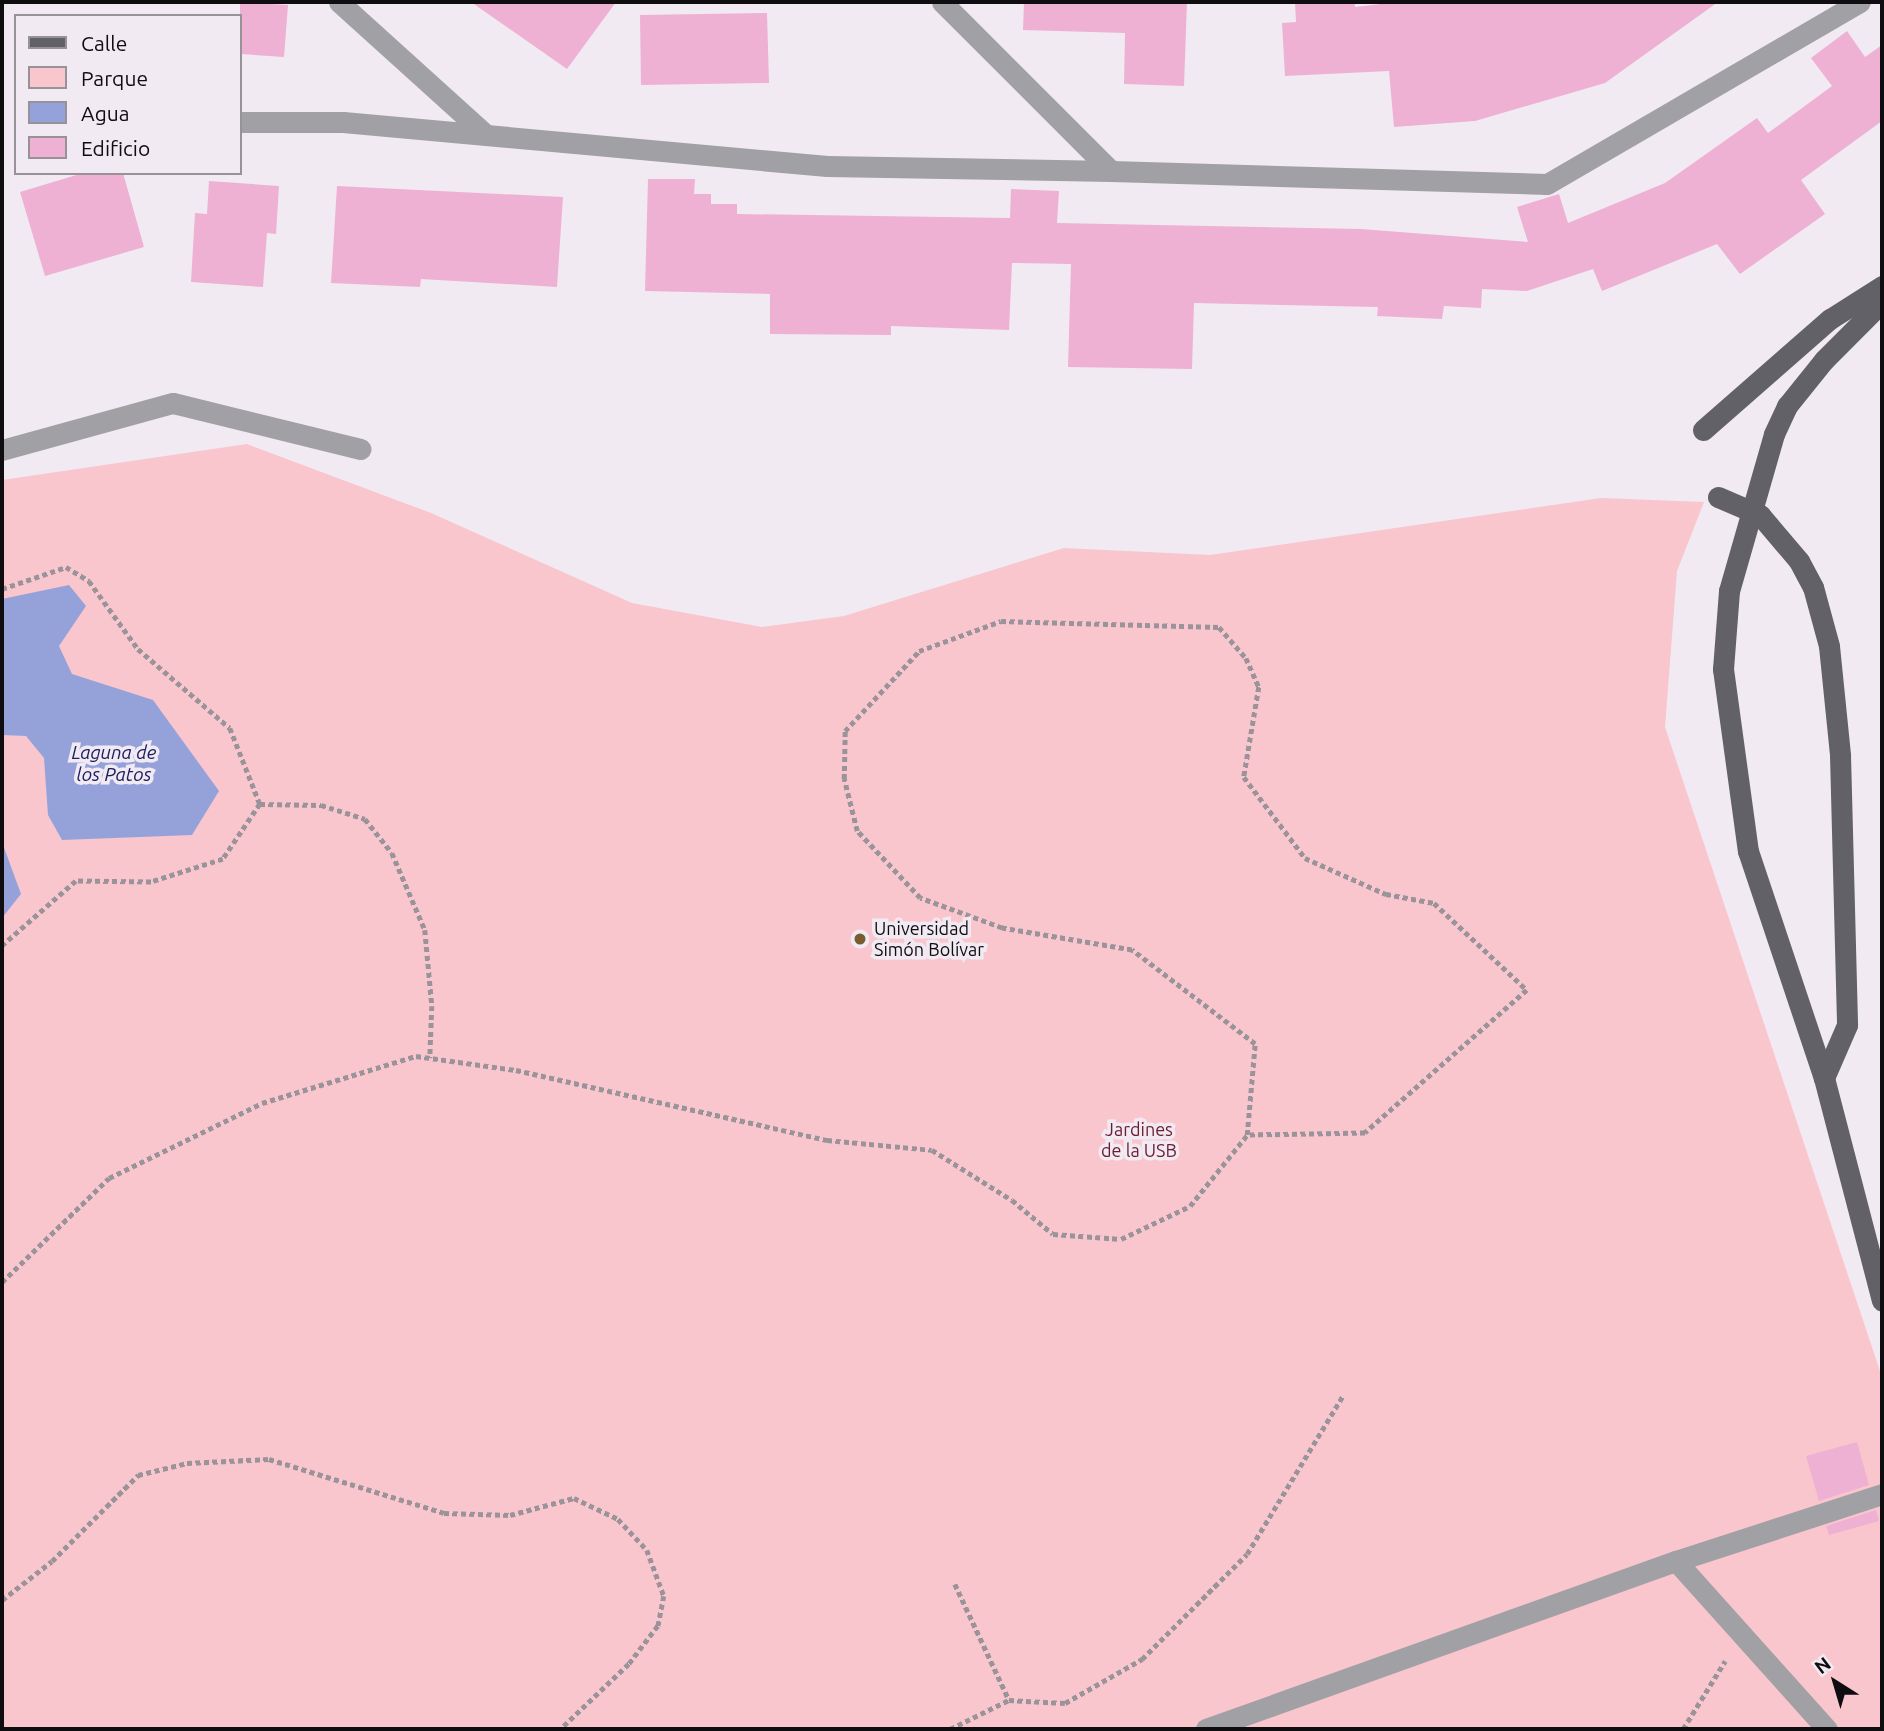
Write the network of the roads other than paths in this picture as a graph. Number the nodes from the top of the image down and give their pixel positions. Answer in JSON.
{"nodes":[{"id":1,"x":339,"y":2,"type":"edge"},
{"id":2,"x":942,"y":2,"type":"edge"},
{"id":3,"x":1860,"y":2,"type":"edge"},
{"id":4,"x":242,"y":122,"type":"edge"},
{"id":5,"x":486,"y":135,"type":"junction"},
{"id":6,"x":1111,"y":171,"type":"junction"},
{"id":7,"x":1882,"y":286,"type":"edge"},
{"id":8,"x":1882,"y":302,"type":"edge"},
{"id":9,"x":1703,"y":430,"type":"dead end"},
{"id":10,"x":2,"y":450,"type":"edge"},
{"id":11,"x":360,"y":450,"type":"dead end"},
{"id":12,"x":1718,"y":497,"type":"dead end"},
{"id":13,"x":1824,"y":1078,"type":"junction"},
{"id":14,"x":1882,"y":1301,"type":"edge"},
{"id":15,"x":1882,"y":1494,"type":"edge"},
{"id":16,"x":1676,"y":1561,"type":"junction"},
{"id":17,"x":1206,"y":1729,"type":"edge"},
{"id":18,"x":1827,"y":1729,"type":"edge"}],
"edges":[{"from":1,"to":5,"type":"street"},
{"from":2,"to":6,"type":"street"},
{"from":3,"to":6,"type":"street"},
{"from":4,"to":5,"type":"street"},
{"from":5,"to":6,"type":"street"},
{"from":7,"to":9,"type":"main road"},
{"from":8,"to":13,"type":"main road","bridge":true},
{"from":10,"to":11,"type":"street"},
{"from":12,"to":13,"type":"main road"},
{"from":13,"to":14,"type":"main road"},
{"from":15,"to":16,"type":"street"},
{"from":16,"to":17,"type":"street"},
{"from":16,"to":18,"type":"street"}]}
